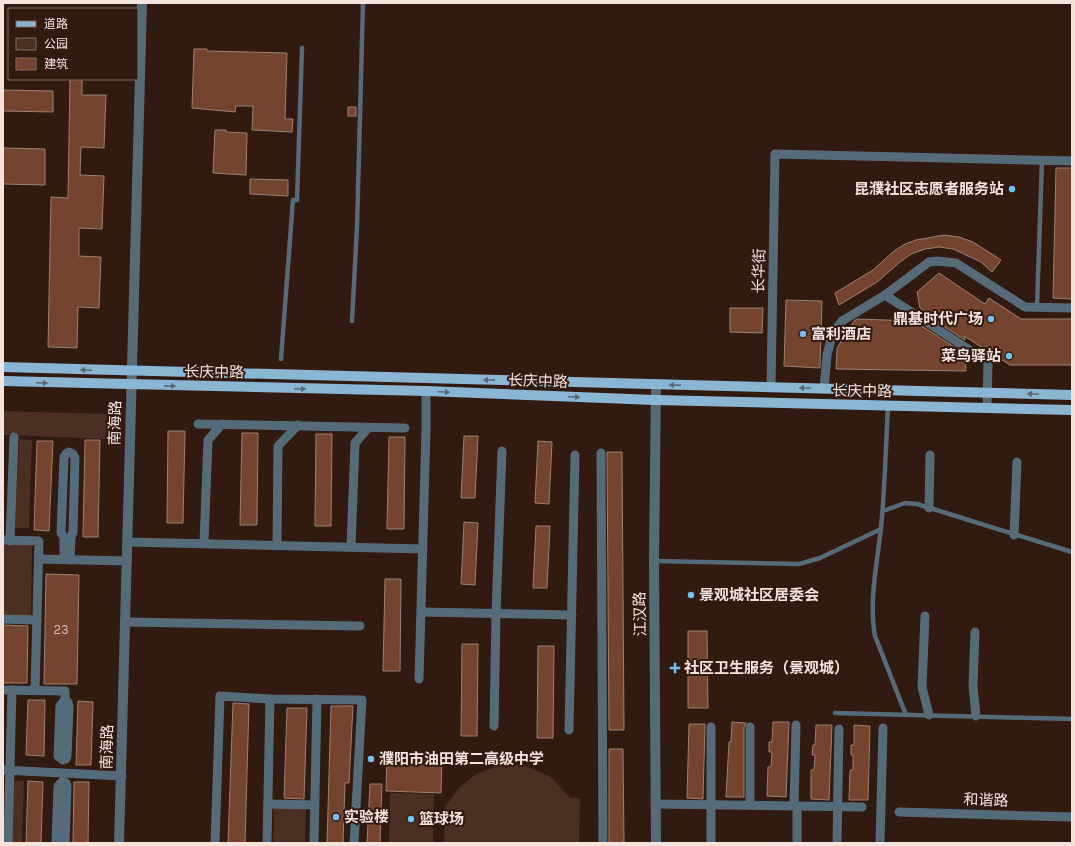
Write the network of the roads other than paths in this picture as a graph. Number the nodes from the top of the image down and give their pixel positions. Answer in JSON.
{"nodes":[{"id":1,"x":142,"y":3,"type":"edge"},
{"id":2,"x":363,"y":3,"type":"edge"},
{"id":3,"x":302,"y":48,"type":"dead end"},
{"id":4,"x":1042,"y":160,"type":"junction"},
{"id":5,"x":1072,"y":161,"type":"edge"},
{"id":6,"x":885,"y":295,"type":"junction"},
{"id":7,"x":1037,"y":307,"type":"junction"},
{"id":8,"x":1072,"y":308,"type":"edge"},
{"id":9,"x":352,"y":321,"type":"dead end"},
{"id":10,"x":281,"y":359,"type":"dead end"},
{"id":11,"x":3,"y":367,"type":"edge"},
{"id":12,"x":132,"y":371,"type":"junction"},
{"id":13,"x":3,"y":382,"type":"edge"},
{"id":14,"x":656,"y":384,"type":"junction"},
{"id":15,"x":131,"y":385,"type":"junction"},
{"id":16,"x":771,"y":387,"type":"junction"},
{"id":17,"x":824,"y":389,"type":"junction"},
{"id":18,"x":426,"y":391,"type":"junction"},
{"id":19,"x":988,"y":393,"type":"junction"},
{"id":20,"x":1072,"y":395,"type":"edge"},
{"id":21,"x":655,"y":400,"type":"junction"},
{"id":22,"x":888,"y":407,"type":"junction"},
{"id":23,"x":987,"y":408,"type":"junction"},
{"id":24,"x":1072,"y":410,"type":"edge"},
{"id":25,"x":198,"y":424,"type":"dead end"},
{"id":26,"x":222,"y":424,"type":"junction"},
{"id":27,"x":298,"y":425,"type":"junction"},
{"id":28,"x":368,"y":428,"type":"junction"},
{"id":29,"x":405,"y":428,"type":"dead end"},
{"id":30,"x":14,"y":437,"type":"dead end"},
{"id":31,"x":502,"y":451,"type":"dead end"},
{"id":32,"x":601,"y":453,"type":"dead end"},
{"id":33,"x":575,"y":455,"type":"dead end"},
{"id":34,"x":930,"y":455,"type":"dead end"},
{"id":35,"x":1017,"y":462,"type":"dead end"},
{"id":36,"x":930,"y":508,"type":"junction"},
{"id":37,"x":883,"y":511,"type":"junction"},
{"id":38,"x":881,"y":529,"type":"junction"},
{"id":39,"x":1014,"y":535,"type":"junction"},
{"id":40,"x":68,"y":537,"type":"junction"},
{"id":41,"x":7,"y":540,"type":"edge"},
{"id":42,"x":128,"y":542,"type":"junction"},
{"id":43,"x":204,"y":543,"type":"junction"},
{"id":44,"x":276,"y":545,"type":"junction"},
{"id":45,"x":351,"y":546,"type":"junction"},
{"id":46,"x":423,"y":549,"type":"junction"},
{"id":47,"x":1072,"y":552,"type":"edge"},
{"id":48,"x":38,"y":559,"type":"junction"},
{"id":49,"x":67,"y":559,"type":"junction"},
{"id":50,"x":127,"y":561,"type":"junction"},
{"id":51,"x":654,"y":561,"type":"junction"},
{"id":52,"x":421,"y":612,"type":"junction"},
{"id":53,"x":496,"y":614,"type":"junction"},
{"id":54,"x":572,"y":615,"type":"junction"},
{"id":55,"x":925,"y":616,"type":"dead end"},
{"id":56,"x":3,"y":619,"type":"edge"},
{"id":57,"x":37,"y":620,"type":"junction"},
{"id":58,"x":125,"y":622,"type":"junction"},
{"id":59,"x":360,"y":626,"type":"dead end"},
{"id":60,"x":975,"y":632,"type":"dead end"},
{"id":61,"x":419,"y":679,"type":"dead end"},
{"id":62,"x":8,"y":690,"type":"edge"},
{"id":63,"x":35,"y":690,"type":"junction"},
{"id":64,"x":270,"y":699,"type":"junction"},
{"id":65,"x":317,"y":700,"type":"junction"},
{"id":66,"x":835,"y":713,"type":"dead end"},
{"id":67,"x":906,"y":715,"type":"junction"},
{"id":68,"x":929,"y":715,"type":"junction"},
{"id":69,"x":976,"y":716,"type":"junction"},
{"id":70,"x":1072,"y":719,"type":"edge"},
{"id":71,"x":796,"y":725,"type":"dead end"},
{"id":72,"x":494,"y":726,"type":"dead end"},
{"id":73,"x":750,"y":727,"type":"dead end"},
{"id":74,"x":711,"y":728,"type":"dead end"},
{"id":75,"x":883,"y":728,"type":"dead end"},
{"id":76,"x":839,"y":729,"type":"dead end"},
{"id":77,"x":569,"y":730,"type":"dead end"},
{"id":78,"x":7,"y":771,"type":"edge"},
{"id":79,"x":122,"y":776,"type":"junction"},
{"id":80,"x":63,"y":777,"type":"junction"},
{"id":81,"x":268,"y":804,"type":"junction"},
{"id":82,"x":656,"y":804,"type":"junction"},
{"id":83,"x":315,"y":805,"type":"junction"},
{"id":84,"x":711,"y":805,"type":"junction"},
{"id":85,"x":750,"y":805,"type":"junction"},
{"id":86,"x":796,"y":806,"type":"junction"},
{"id":87,"x":838,"y":807,"type":"junction"},
{"id":88,"x":862,"y":807,"type":"dead end"},
{"id":89,"x":899,"y":812,"type":"dead end"},
{"id":90,"x":1072,"y":817,"type":"edge"},
{"id":91,"x":8,"y":843,"type":"edge"},
{"id":92,"x":56,"y":843,"type":"edge"},
{"id":93,"x":65,"y":843,"type":"edge"},
{"id":94,"x":119,"y":843,"type":"edge"},
{"id":95,"x":215,"y":843,"type":"edge"},
{"id":96,"x":267,"y":843,"type":"edge"},
{"id":97,"x":314,"y":843,"type":"edge"},
{"id":98,"x":354,"y":843,"type":"edge"},
{"id":99,"x":603,"y":843,"type":"edge"},
{"id":100,"x":656,"y":843,"type":"edge"},
{"id":101,"x":711,"y":843,"type":"edge"},
{"id":102,"x":797,"y":843,"type":"edge"},
{"id":103,"x":837,"y":843,"type":"edge"},
{"id":104,"x":880,"y":843,"type":"edge"}],
"edges":[{"from":1,"to":12,"type":"street","name":"南海路"},
{"from":2,"to":9,"type":"lane"},
{"from":3,"to":10,"type":"lane"},
{"from":4,"to":5,"type":"street"},
{"from":4,"to":7,"type":"lane"},
{"from":4,"to":16,"type":"street","name":"长华街"},
{"from":6,"to":7,"type":"street"},
{"from":6,"to":17,"type":"street"},
{"from":6,"to":19,"type":"street"},
{"from":7,"to":8,"type":"street"},
{"from":12,"to":11,"type":"main road","name":"长庆中路","one_way":true},
{"from":14,"to":12,"type":"main road","name":"长庆中路","one_way":true},
{"from":12,"to":15,"type":"street","name":"南海路"},
{"from":13,"to":15,"type":"main road","name":"长庆中路","one_way":true},
{"from":16,"to":14,"type":"main road","name":"长庆中路","one_way":true},
{"from":14,"to":21,"type":"street","name":"江汉路"},
{"from":15,"to":18,"type":"main road","name":"长庆中路","one_way":true},
{"from":15,"to":42,"type":"street","name":"南海路"},
{"from":17,"to":16,"type":"main road","name":"长庆中路","one_way":true},
{"from":17,"to":19,"type":"main road","name":"长庆中路"},
{"from":18,"to":21,"type":"main road","name":"长庆中路","one_way":true},
{"from":18,"to":46,"type":"street"},
{"from":20,"to":19,"type":"main road","name":"长庆中路","one_way":true},
{"from":19,"to":23,"type":"street"},
{"from":21,"to":22,"type":"main road","name":"长庆中路"},
{"from":21,"to":51,"type":"street","name":"江汉路"},
{"from":22,"to":23,"type":"main road","name":"长庆中路"},
{"from":22,"to":37,"type":"lane"},
{"from":23,"to":24,"type":"main road","name":"长庆中路"},
{"from":25,"to":26,"type":"street"},
{"from":26,"to":27,"type":"street"},
{"from":26,"to":43,"type":"street"},
{"from":27,"to":28,"type":"street"},
{"from":27,"to":44,"type":"street"},
{"from":28,"to":29,"type":"street"},
{"from":28,"to":45,"type":"street"},
{"from":30,"to":41,"type":"street"},
{"from":31,"to":53,"type":"street"},
{"from":32,"to":99,"type":"street"},
{"from":33,"to":54,"type":"street"},
{"from":34,"to":36,"type":"street"},
{"from":35,"to":39,"type":"street"},
{"from":36,"to":37,"type":"lane"},
{"from":36,"to":39,"type":"lane"},
{"from":37,"to":38,"type":"lane"},
{"from":38,"to":51,"type":"lane"},
{"from":38,"to":67,"type":"lane"},
{"from":39,"to":47,"type":"lane"},
{"from":40,"to":40,"type":"street"},
{"from":40,"to":49,"type":"street"},
{"from":41,"to":48,"type":"street"},
{"from":42,"to":43,"type":"street"},
{"from":42,"to":50,"type":"street","name":"南海路"},
{"from":43,"to":44,"type":"street"},
{"from":44,"to":45,"type":"street"},
{"from":45,"to":46,"type":"street"},
{"from":46,"to":52,"type":"street"},
{"from":48,"to":49,"type":"street"},
{"from":48,"to":57,"type":"street"},
{"from":49,"to":50,"type":"street"},
{"from":50,"to":58,"type":"street","name":"南海路"},
{"from":51,"to":82,"type":"street","name":"江汉路"},
{"from":52,"to":53,"type":"street"},
{"from":52,"to":61,"type":"street"},
{"from":53,"to":54,"type":"street"},
{"from":53,"to":72,"type":"street"},
{"from":54,"to":77,"type":"street"},
{"from":55,"to":68,"type":"street"},
{"from":56,"to":57,"type":"street"},
{"from":57,"to":63,"type":"street"},
{"from":58,"to":59,"type":"street"},
{"from":58,"to":79,"type":"street","name":"南海路"},
{"from":60,"to":69,"type":"street"},
{"from":62,"to":63,"type":"street"},
{"from":62,"to":78,"type":"street"},
{"from":63,"to":80,"type":"street"},
{"from":64,"to":65,"type":"street"},
{"from":64,"to":81,"type":"street"},
{"from":64,"to":95,"type":"street"},
{"from":65,"to":83,"type":"street"},
{"from":65,"to":98,"type":"street"},
{"from":66,"to":67,"type":"lane"},
{"from":67,"to":68,"type":"lane"},
{"from":68,"to":69,"type":"lane"},
{"from":69,"to":70,"type":"lane"},
{"from":71,"to":86,"type":"street"},
{"from":73,"to":85,"type":"street"},
{"from":74,"to":84,"type":"street"},
{"from":75,"to":104,"type":"street"},
{"from":76,"to":87,"type":"street"},
{"from":78,"to":80,"type":"street"},
{"from":78,"to":91,"type":"street"},
{"from":79,"to":80,"type":"street"},
{"from":79,"to":94,"type":"street","name":"南海路"},
{"from":80,"to":92,"type":"street"},
{"from":80,"to":93,"type":"street"},
{"from":81,"to":83,"type":"street"},
{"from":81,"to":96,"type":"street"},
{"from":82,"to":84,"type":"street"},
{"from":82,"to":100,"type":"street","name":"江汉路"},
{"from":83,"to":97,"type":"street"},
{"from":84,"to":85,"type":"street"},
{"from":84,"to":101,"type":"street"},
{"from":85,"to":86,"type":"street"},
{"from":86,"to":87,"type":"street"},
{"from":86,"to":102,"type":"street"},
{"from":87,"to":88,"type":"street"},
{"from":87,"to":103,"type":"street"},
{"from":89,"to":90,"type":"street","name":"和谐路"}]}
